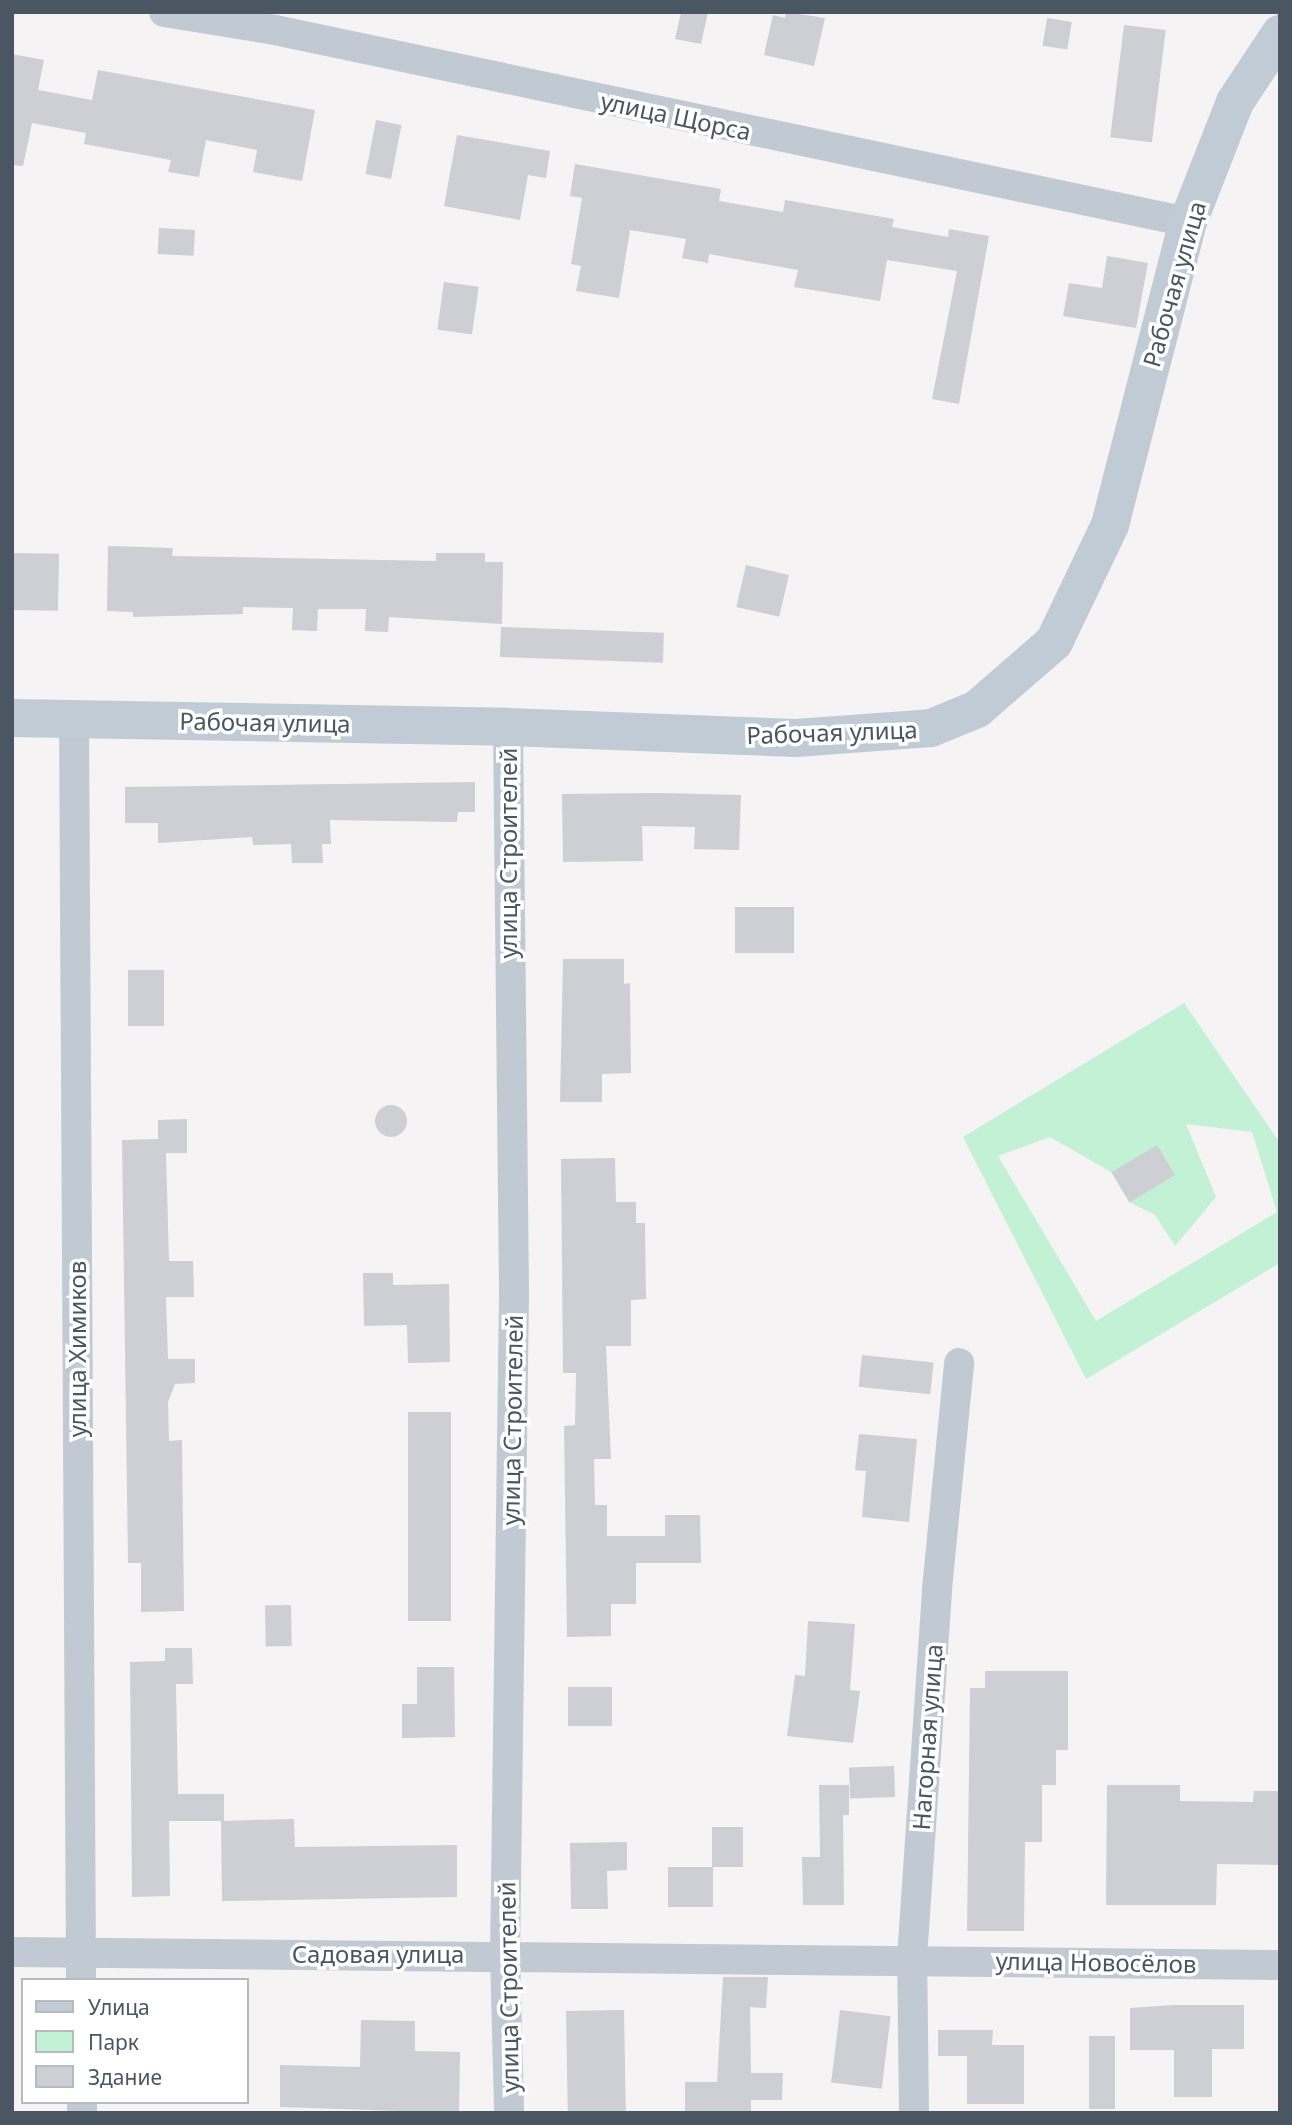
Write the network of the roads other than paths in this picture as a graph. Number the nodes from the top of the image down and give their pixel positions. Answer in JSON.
{"nodes":[{"id":1,"x":164,"y":12,"type":"edge"},
{"id":2,"x":278,"y":21,"type":"edge"},
{"id":3,"x":1280,"y":34,"type":"edge"},
{"id":4,"x":1188,"y":222,"type":"junction"},
{"id":5,"x":12,"y":718,"type":"edge"},
{"id":6,"x":74,"y":719,"type":"junction"},
{"id":7,"x":508,"y":727,"type":"junction"},
{"id":8,"x":959,"y":1363,"type":"dead end"},
{"id":9,"x":12,"y":1952,"type":"edge"},
{"id":10,"x":505,"y":1955,"type":"junction"},
{"id":11,"x":912,"y":1958,"type":"junction"},
{"id":12,"x":1280,"y":1965,"type":"edge"},
{"id":13,"x":81,"y":1966,"type":"edge"},
{"id":14,"x":509,"y":2113,"type":"edge"},
{"id":15,"x":914,"y":2113,"type":"edge"}],
"edges":[{"from":1,"to":2,"type":"street","name":"улица Щорса"},
{"from":2,"to":4,"type":"street","name":"улица Щорса"},
{"from":3,"to":4,"type":"main road","name":"Рабочая улица"},
{"from":4,"to":7,"type":"main road","name":"Рабочая улица"},
{"from":5,"to":6,"type":"main road","name":"Рабочая улица"},
{"from":6,"to":7,"type":"main road","name":"Рабочая улица"},
{"from":6,"to":13,"type":"street","name":"улица Химиков"},
{"from":7,"to":10,"type":"street","name":"улица Строителей"},
{"from":8,"to":11,"type":"street","name":"Нагорная улица"},
{"from":9,"to":13,"type":"street","name":"Садовая улица"},
{"from":10,"to":11,"type":"street","name":"Садовая улица"},
{"from":10,"to":13,"type":"street","name":"Садовая улица"},
{"from":10,"to":14,"type":"street","name":"улица Строителей"},
{"from":11,"to":12,"type":"street","name":"улица Новосёлов"},
{"from":11,"to":15,"type":"street","name":"Нагорная улица"}]}
